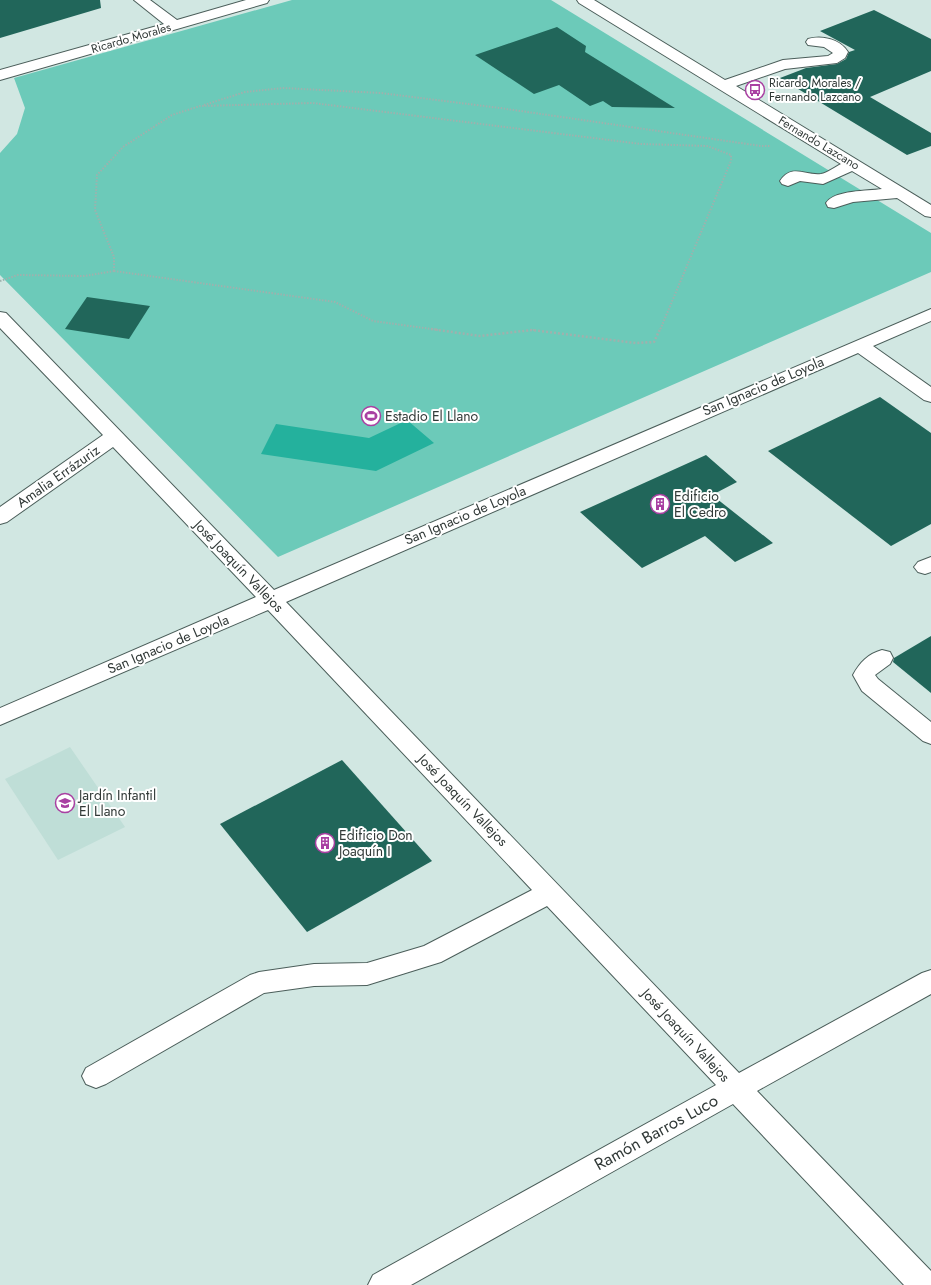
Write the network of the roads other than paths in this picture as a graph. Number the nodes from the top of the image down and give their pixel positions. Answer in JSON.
{"nodes":[{"id":1,"x":141,"y":0,"type":"edge"},
{"id":2,"x":208,"y":0,"type":"edge"},
{"id":3,"x":262,"y":0,"type":"edge"},
{"id":4,"x":584,"y":0,"type":"edge"},
{"id":5,"x":222,"y":11,"type":"junction"},
{"id":6,"x":175,"y":25,"type":"junction"},
{"id":7,"x":813,"y":42,"type":"dead end"},
{"id":8,"x":0,"y":75,"type":"edge"},
{"id":9,"x":724,"y":86,"type":"junction"},
{"id":10,"x":853,"y":164,"type":"junction"},
{"id":11,"x":788,"y":181,"type":"dead end"},
{"id":12,"x":900,"y":193,"type":"junction"},
{"id":13,"x":834,"y":203,"type":"dead end"},
{"id":14,"x":931,"y":212,"type":"edge"},
{"id":15,"x":931,"y":314,"type":"edge"},
{"id":16,"x":0,"y":317,"type":"edge"},
{"id":17,"x":859,"y":345,"type":"junction"},
{"id":18,"x":931,"y":396,"type":"edge"},
{"id":19,"x":115,"y":436,"type":"junction"},
{"id":20,"x":0,"y":517,"type":"edge"},
{"id":21,"x":271,"y":600,"type":"junction"},
{"id":22,"x":882,"y":658,"type":"dead end"},
{"id":23,"x":0,"y":717,"type":"edge"},
{"id":24,"x":931,"y":735,"type":"edge"},
{"id":25,"x":550,"y":892,"type":"junction"},
{"id":26,"x":931,"y":981,"type":"edge"},
{"id":27,"x":96,"y":1076,"type":"dead end"},
{"id":28,"x":737,"y":1089,"type":"junction"},
{"id":29,"x":382,"y":1285,"type":"edge"},
{"id":30,"x":924,"y":1285,"type":"edge"}],
"edges":[{"from":1,"to":6,"type":"street"},
{"from":2,"to":5,"type":"street"},
{"from":3,"to":5,"type":"street","name":"Ricardo Morales"},
{"from":4,"to":9,"type":"street","name":"Fernando Lazcano"},
{"from":5,"to":6,"type":"street","name":"Ricardo Morales"},
{"from":6,"to":8,"type":"street","name":"Ricardo Morales"},
{"from":7,"to":9,"type":"street"},
{"from":9,"to":10,"type":"street","name":"Fernando Lazcano"},
{"from":10,"to":11,"type":"street"},
{"from":10,"to":12,"type":"street","name":"Fernando Lazcano"},
{"from":12,"to":13,"type":"street"},
{"from":12,"to":14,"type":"street","name":"Fernando Lazcano"},
{"from":15,"to":17,"type":"street","name":"San Ignacio de Loyola"},
{"from":16,"to":19,"type":"street","name":"José Joaquín Vallejos"},
{"from":17,"to":18,"type":"street"},
{"from":17,"to":21,"type":"street","name":"San Ignacio de Loyola"},
{"from":19,"to":20,"type":"street","name":"Amalia Errázuriz"},
{"from":19,"to":21,"type":"street","name":"José Joaquín Vallejos"},
{"from":21,"to":23,"type":"street","name":"San Ignacio de Loyola"},
{"from":21,"to":25,"type":"street","name":"José Joaquín Vallejos"},
{"from":22,"to":24,"type":"street"},
{"from":25,"to":27,"type":"street"},
{"from":25,"to":28,"type":"street","name":"José Joaquín Vallejos"},
{"from":26,"to":28,"type":"street","name":"Ramón Barros Luco"},
{"from":28,"to":29,"type":"street","name":"Ramón Barros Luco"},
{"from":28,"to":30,"type":"street","name":"José Joaquín Vallejos"}]}
